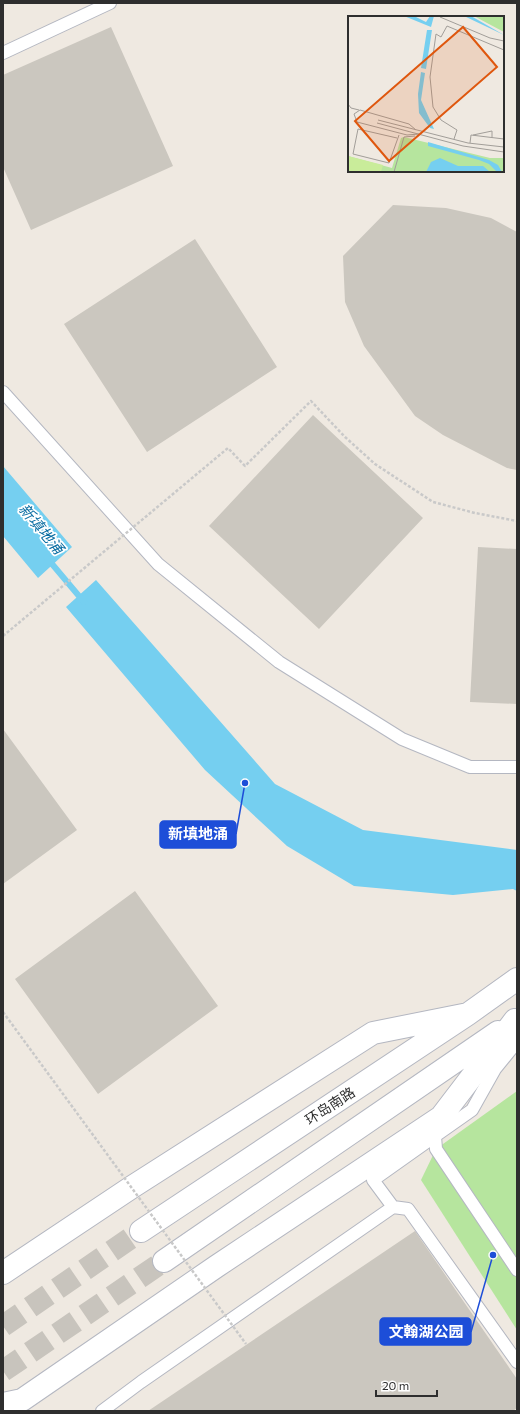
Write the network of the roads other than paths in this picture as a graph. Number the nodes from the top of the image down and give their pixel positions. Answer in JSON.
{"nodes":[{"id":1,"x":110,"y":3,"type":"edge"},
{"id":2,"x":3,"y":54,"type":"edge"},
{"id":3,"x":3,"y":392,"type":"edge"},
{"id":4,"x":517,"y":767,"type":"edge"},
{"id":5,"x":517,"y":979,"type":"edge"},
{"id":6,"x":468,"y":1014,"type":"junction"},
{"id":7,"x":516,"y":1019,"type":"edge"},
{"id":8,"x":517,"y":1042,"type":"edge"},
{"id":9,"x":435,"y":1136,"type":"junction"},
{"id":10,"x":394,"y":1207,"type":"junction"},
{"id":11,"x":141,"y":1231,"type":"tunnel mouth"},
{"id":12,"x":164,"y":1261,"type":"tunnel mouth"},
{"id":13,"x":517,"y":1270,"type":"edge"},
{"id":14,"x":3,"y":1273,"type":"edge"},
{"id":15,"x":517,"y":1362,"type":"edge"},
{"id":16,"x":11,"y":1405,"type":"edge"},
{"id":17,"x":102,"y":1411,"type":"edge"}],
"edges":[{"from":1,"to":2,"type":"lane"},
{"from":3,"to":4,"type":"lane"},
{"from":5,"to":6,"type":"main road","name":"环岛南路"},
{"from":6,"to":11,"type":"main road","name":"环岛南路"},
{"from":6,"to":14,"type":"main road"},
{"from":7,"to":12,"type":"main road"},
{"from":7,"to":16,"type":"main road"},
{"from":8,"to":9,"type":"lane"},
{"from":9,"to":10,"type":"lane"},
{"from":9,"to":13,"type":"lane"},
{"from":10,"to":15,"type":"lane"},
{"from":10,"to":17,"type":"lane"}]}
